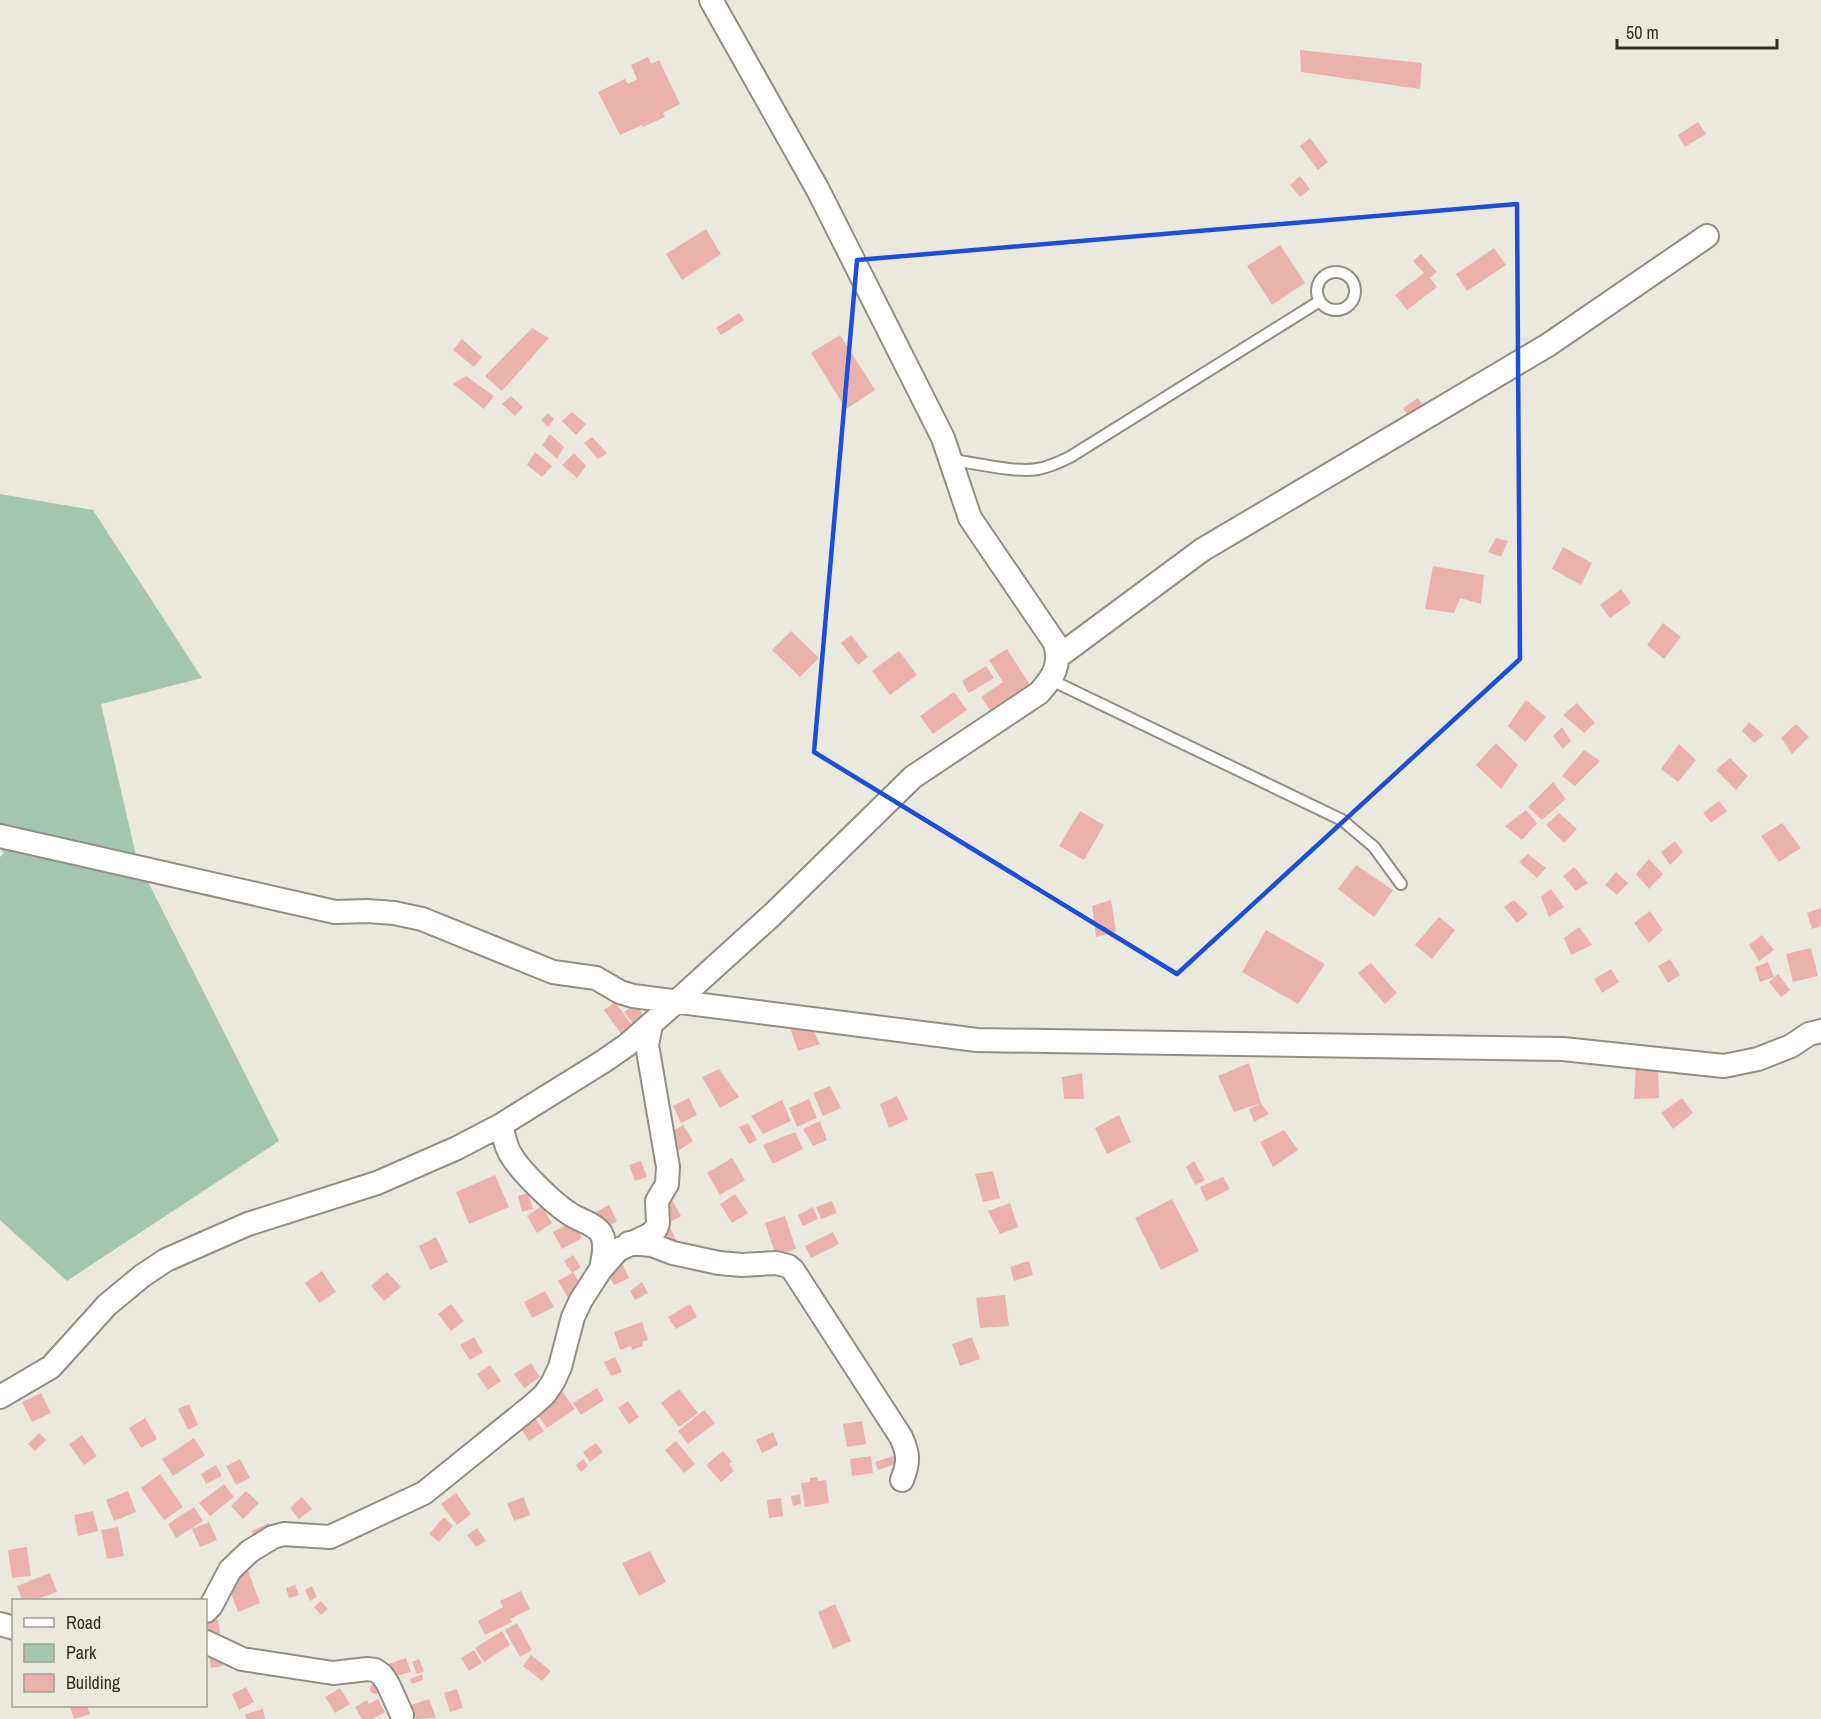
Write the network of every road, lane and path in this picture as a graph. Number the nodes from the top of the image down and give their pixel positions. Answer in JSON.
{"nodes":[{"id":1,"x":711,"y":0,"type":"edge"},
{"id":2,"x":1707,"y":236,"type":"dead end"},
{"id":3,"x":1320,"y":302,"type":"dead end"},
{"id":4,"x":952,"y":460,"type":"junction"},
{"id":5,"x":1059,"y":656,"type":"junction"},
{"id":6,"x":1051,"y":680,"type":"junction"},
{"id":7,"x":0,"y":837,"type":"edge"},
{"id":8,"x":1401,"y":884,"type":"dead end"},
{"id":9,"x":676,"y":1002,"type":"junction"},
{"id":10,"x":651,"y":1025,"type":"junction"},
{"id":11,"x":1821,"y":1031,"type":"edge"},
{"id":12,"x":501,"y":1125,"type":"junction"},
{"id":13,"x":629,"y":1243,"type":"junction"},
{"id":14,"x":601,"y":1269,"type":"junction"},
{"id":15,"x":0,"y":1397,"type":"edge"},
{"id":16,"x":902,"y":1480,"type":"dead end"},
{"id":17,"x":207,"y":1610,"type":"edge"},
{"id":18,"x":207,"y":1642,"type":"edge"},
{"id":19,"x":402,"y":1715,"type":"dead end"}],
"edges":[{"from":1,"to":4,"type":"street"},
{"from":2,"to":5,"type":"street"},
{"from":3,"to":4,"type":"lane"},
{"from":4,"to":5,"type":"street"},
{"from":5,"to":6,"type":"street"},
{"from":6,"to":8,"type":"lane"},
{"from":6,"to":9,"type":"street"},
{"from":7,"to":9,"type":"street"},
{"from":9,"to":10,"type":"street"},
{"from":9,"to":11,"type":"street"},
{"from":10,"to":12,"type":"street"},
{"from":10,"to":13,"type":"street"},
{"from":12,"to":14,"type":"street"},
{"from":12,"to":15,"type":"street"},
{"from":13,"to":14,"type":"street"},
{"from":13,"to":16,"type":"street"},
{"from":14,"to":17,"type":"street"},
{"from":18,"to":19,"type":"street"}]}
